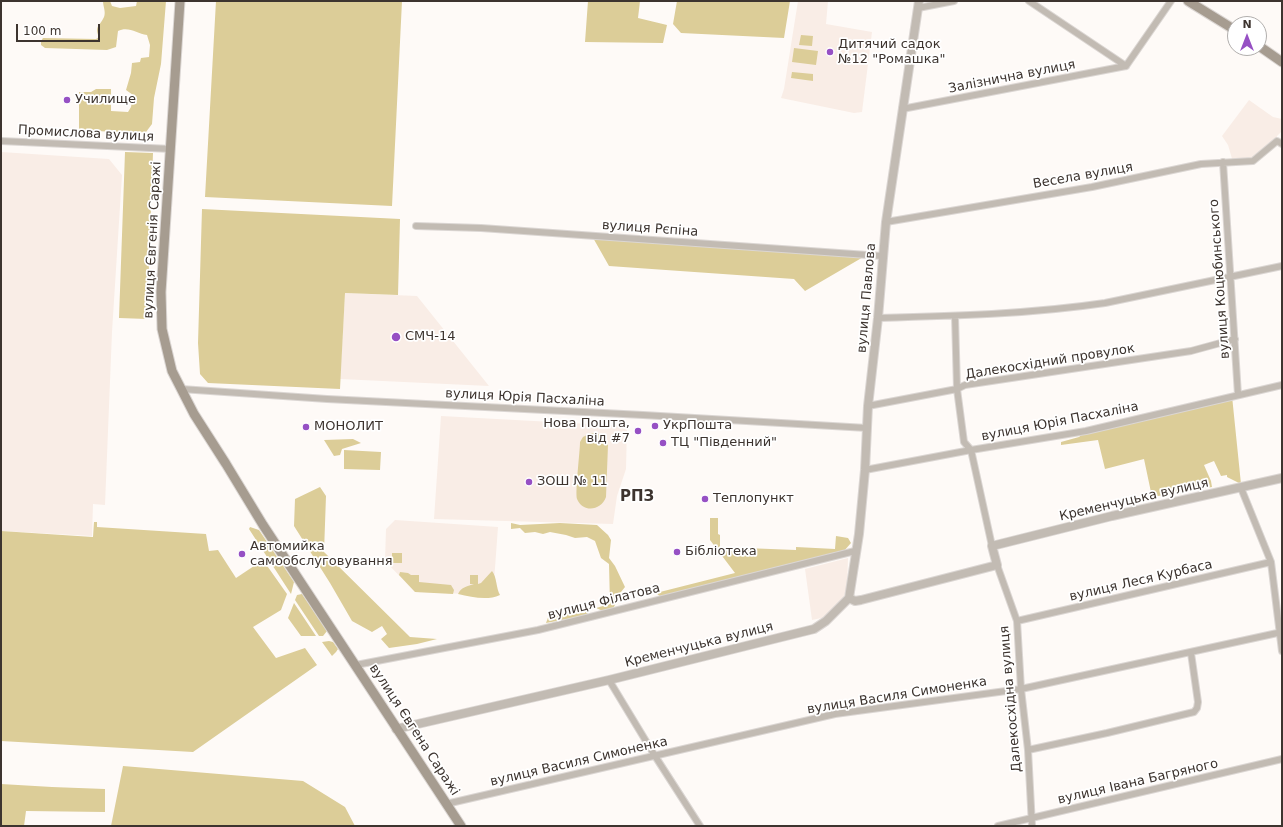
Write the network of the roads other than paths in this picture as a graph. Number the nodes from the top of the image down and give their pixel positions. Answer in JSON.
{"nodes":[{"id":1,"x":180,"y":1,"type":"edge"},
{"id":2,"x":954,"y":1,"type":"edge"},
{"id":3,"x":1029,"y":1,"type":"edge"},
{"id":4,"x":1171,"y":1,"type":"edge"},
{"id":5,"x":1188,"y":1,"type":"edge"},
{"id":6,"x":919,"y":4,"type":"edge"},
{"id":7,"x":1227,"y":25,"type":"edge"},
{"id":8,"x":1267,"y":52,"type":"edge"},
{"id":9,"x":1282,"y":62,"type":"edge"},
{"id":10,"x":1126,"y":66,"type":"junction"},
{"id":11,"x":902,"y":109,"type":"junction"},
{"id":12,"x":1,"y":141,"type":"edge"},
{"id":13,"x":1280,"y":142,"type":"edge"},
{"id":14,"x":171,"y":149,"type":"junction"},
{"id":15,"x":1223,"y":162,"type":"junction"},
{"id":16,"x":886,"y":222,"type":"junction"},
{"id":17,"x":416,"y":226,"type":"dead end"},
{"id":18,"x":882,"y":256,"type":"junction"},
{"id":19,"x":1282,"y":266,"type":"edge"},
{"id":20,"x":1231,"y":278,"type":"junction"},
{"id":21,"x":955,"y":316,"type":"junction"},
{"id":22,"x":878,"y":318,"type":"junction"},
{"id":23,"x":1235,"y":339,"type":"junction"},
{"id":24,"x":1282,"y":385,"type":"edge"},
{"id":25,"x":181,"y":389,"type":"junction"},
{"id":26,"x":957,"y":389,"type":"junction"},
{"id":27,"x":1238,"y":395,"type":"junction"},
{"id":28,"x":868,"y":406,"type":"junction"},
{"id":29,"x":868,"y":428,"type":"junction"},
{"id":30,"x":971,"y":450,"type":"junction"},
{"id":31,"x":865,"y":470,"type":"junction"},
{"id":32,"x":1282,"y":478,"type":"edge"},
{"id":33,"x":1241,"y":488,"type":"junction"},
{"id":34,"x":264,"y":525,"type":"joint"},
{"id":35,"x":992,"y":546,"type":"junction"},
{"id":36,"x":855,"y":551,"type":"junction"},
{"id":37,"x":1270,"y":562,"type":"junction"},
{"id":38,"x":997,"y":565,"type":"junction"},
{"id":39,"x":849,"y":598,"type":"junction"},
{"id":40,"x":1017,"y":621,"type":"junction"},
{"id":41,"x":1281,"y":632,"type":"edge"},
{"id":42,"x":1282,"y":651,"type":"edge"},
{"id":43,"x":1191,"y":653,"type":"junction"},
{"id":44,"x":356,"y":665,"type":"junction"},
{"id":45,"x":609,"y":680,"type":"junction"},
{"id":46,"x":1021,"y":689,"type":"junction"},
{"id":47,"x":396,"y":729,"type":"junction"},
{"id":48,"x":1028,"y":750,"type":"junction"},
{"id":49,"x":655,"y":756,"type":"junction"},
{"id":50,"x":1282,"y":759,"type":"edge"},
{"id":51,"x":446,"y":804,"type":"junction"},
{"id":52,"x":1032,"y":818,"type":"junction"},
{"id":53,"x":461,"y":826,"type":"edge"},
{"id":54,"x":700,"y":826,"type":"edge"},
{"id":55,"x":998,"y":826,"type":"edge"},
{"id":56,"x":1032,"y":826,"type":"edge"}],
"edges":[{"from":1,"to":14,"type":"main road","name":"вулиця Євгенія Саражі"},
{"from":2,"to":6,"type":"street"},
{"from":3,"to":10,"type":"street"},
{"from":4,"to":10,"type":"street"},
{"from":5,"to":7,"type":"main road"},
{"from":6,"to":11,"type":"street","name":"вулиця Павлова"},
{"from":8,"to":9,"type":"main road"},
{"from":10,"to":11,"type":"street","name":"Залізнична вулиця"},
{"from":11,"to":16,"type":"street","name":"вулиця Павлова"},
{"from":12,"to":14,"type":"street","name":"Промислова вулиця"},
{"from":13,"to":15,"type":"street","name":"Весела вулиця"},
{"from":14,"to":25,"type":"main road","name":"вулиця Євгенія Саражі"},
{"from":15,"to":16,"type":"street","name":"Весела вулиця"},
{"from":15,"to":20,"type":"street","name":"вулиця Коцюбинського"},
{"from":16,"to":18,"type":"street","name":"вулиця Павлова"},
{"from":17,"to":18,"type":"street","name":"вулиця Рєпіна"},
{"from":18,"to":22,"type":"street","name":"вулиця Павлова"},
{"from":19,"to":20,"type":"street"},
{"from":20,"to":21,"type":"street"},
{"from":20,"to":23,"type":"street","name":"вулиця Коцюбинського"},
{"from":21,"to":22,"type":"street"},
{"from":21,"to":26,"type":"street","name":"Далекосхідна вулиця"},
{"from":22,"to":28,"type":"street","name":"вулиця Павлова"},
{"from":23,"to":26,"type":"street","name":"Далекосхідний провулок"},
{"from":23,"to":27,"type":"street","name":"вулиця Коцюбинського"},
{"from":24,"to":27,"type":"street","name":"вулиця Юрія Пасхаліна"},
{"from":25,"to":29,"type":"street","name":"вулиця Юрія Пасхаліна"},
{"from":25,"to":34,"type":"main road","name":"вулиця Євгенія Саражі"},
{"from":26,"to":28,"type":"street","name":"Далекосхідний провулок"},
{"from":26,"to":30,"type":"street","name":"Далекосхідна вулиця"},
{"from":27,"to":30,"type":"street","name":"вулиця Юрія Пасхаліна"},
{"from":28,"to":29,"type":"street","name":"вулиця Павлова"},
{"from":29,"to":31,"type":"street","name":"вулиця Павлова"},
{"from":30,"to":31,"type":"street","name":"вулиця Юрія Пасхаліна"},
{"from":30,"to":35,"type":"street","name":"Далекосхідна вулиця"},
{"from":31,"to":36,"type":"street","name":"вулиця Павлова"},
{"from":32,"to":33,"type":"street","name":"Кременчуцька вулиця"},
{"from":33,"to":35,"type":"street","name":"Кременчуцька вулиця"},
{"from":33,"to":37,"type":"street"},
{"from":34,"to":44,"type":"main road","name":"вулиця Євгена Саражі"},
{"from":35,"to":38,"type":"street","name":"Далекосхідна вулиця"},
{"from":36,"to":39,"type":"street","name":"вулиця Павлова"},
{"from":36,"to":44,"type":"street","name":"вулиця Філатова"},
{"from":37,"to":40,"type":"street","name":"вулиця Леся Курбаса"},
{"from":37,"to":41,"type":"street"},
{"from":38,"to":39,"type":"street"},
{"from":38,"to":40,"type":"street","name":"Далекосхідна вулиця"},
{"from":39,"to":45,"type":"street","name":"Кременчуцька вулиця"},
{"from":40,"to":46,"type":"street","name":"Далекосхідна вулиця"},
{"from":41,"to":42,"type":"street"},
{"from":41,"to":43,"type":"street","name":"вулиця Василя Симоненка"},
{"from":43,"to":46,"type":"street","name":"вулиця Василя Симоненка"},
{"from":43,"to":48,"type":"street"},
{"from":44,"to":47,"type":"main road","name":"вулиця Євгена Саражі"},
{"from":45,"to":47,"type":"street","name":"Кременчуцька вулиця"},
{"from":45,"to":49,"type":"street"},
{"from":46,"to":48,"type":"street","name":"Далекосхідна вулиця"},
{"from":46,"to":49,"type":"street","name":"вулиця Василя Симоненка"},
{"from":47,"to":51,"type":"main road","name":"вулиця Євгена Саражі"},
{"from":48,"to":52,"type":"street","name":"Далекосхідна вулиця"},
{"from":49,"to":51,"type":"street","name":"вулиця Василя Симоненка"},
{"from":49,"to":54,"type":"street"},
{"from":50,"to":52,"type":"street","name":"вулиця Івана Багряного"},
{"from":51,"to":53,"type":"main road","name":"вулиця Євгена Саражі"},
{"from":52,"to":55,"type":"street","name":"вулиця Івана Багряного"},
{"from":52,"to":56,"type":"street","name":"Далекосхідна вулиця"}]}
